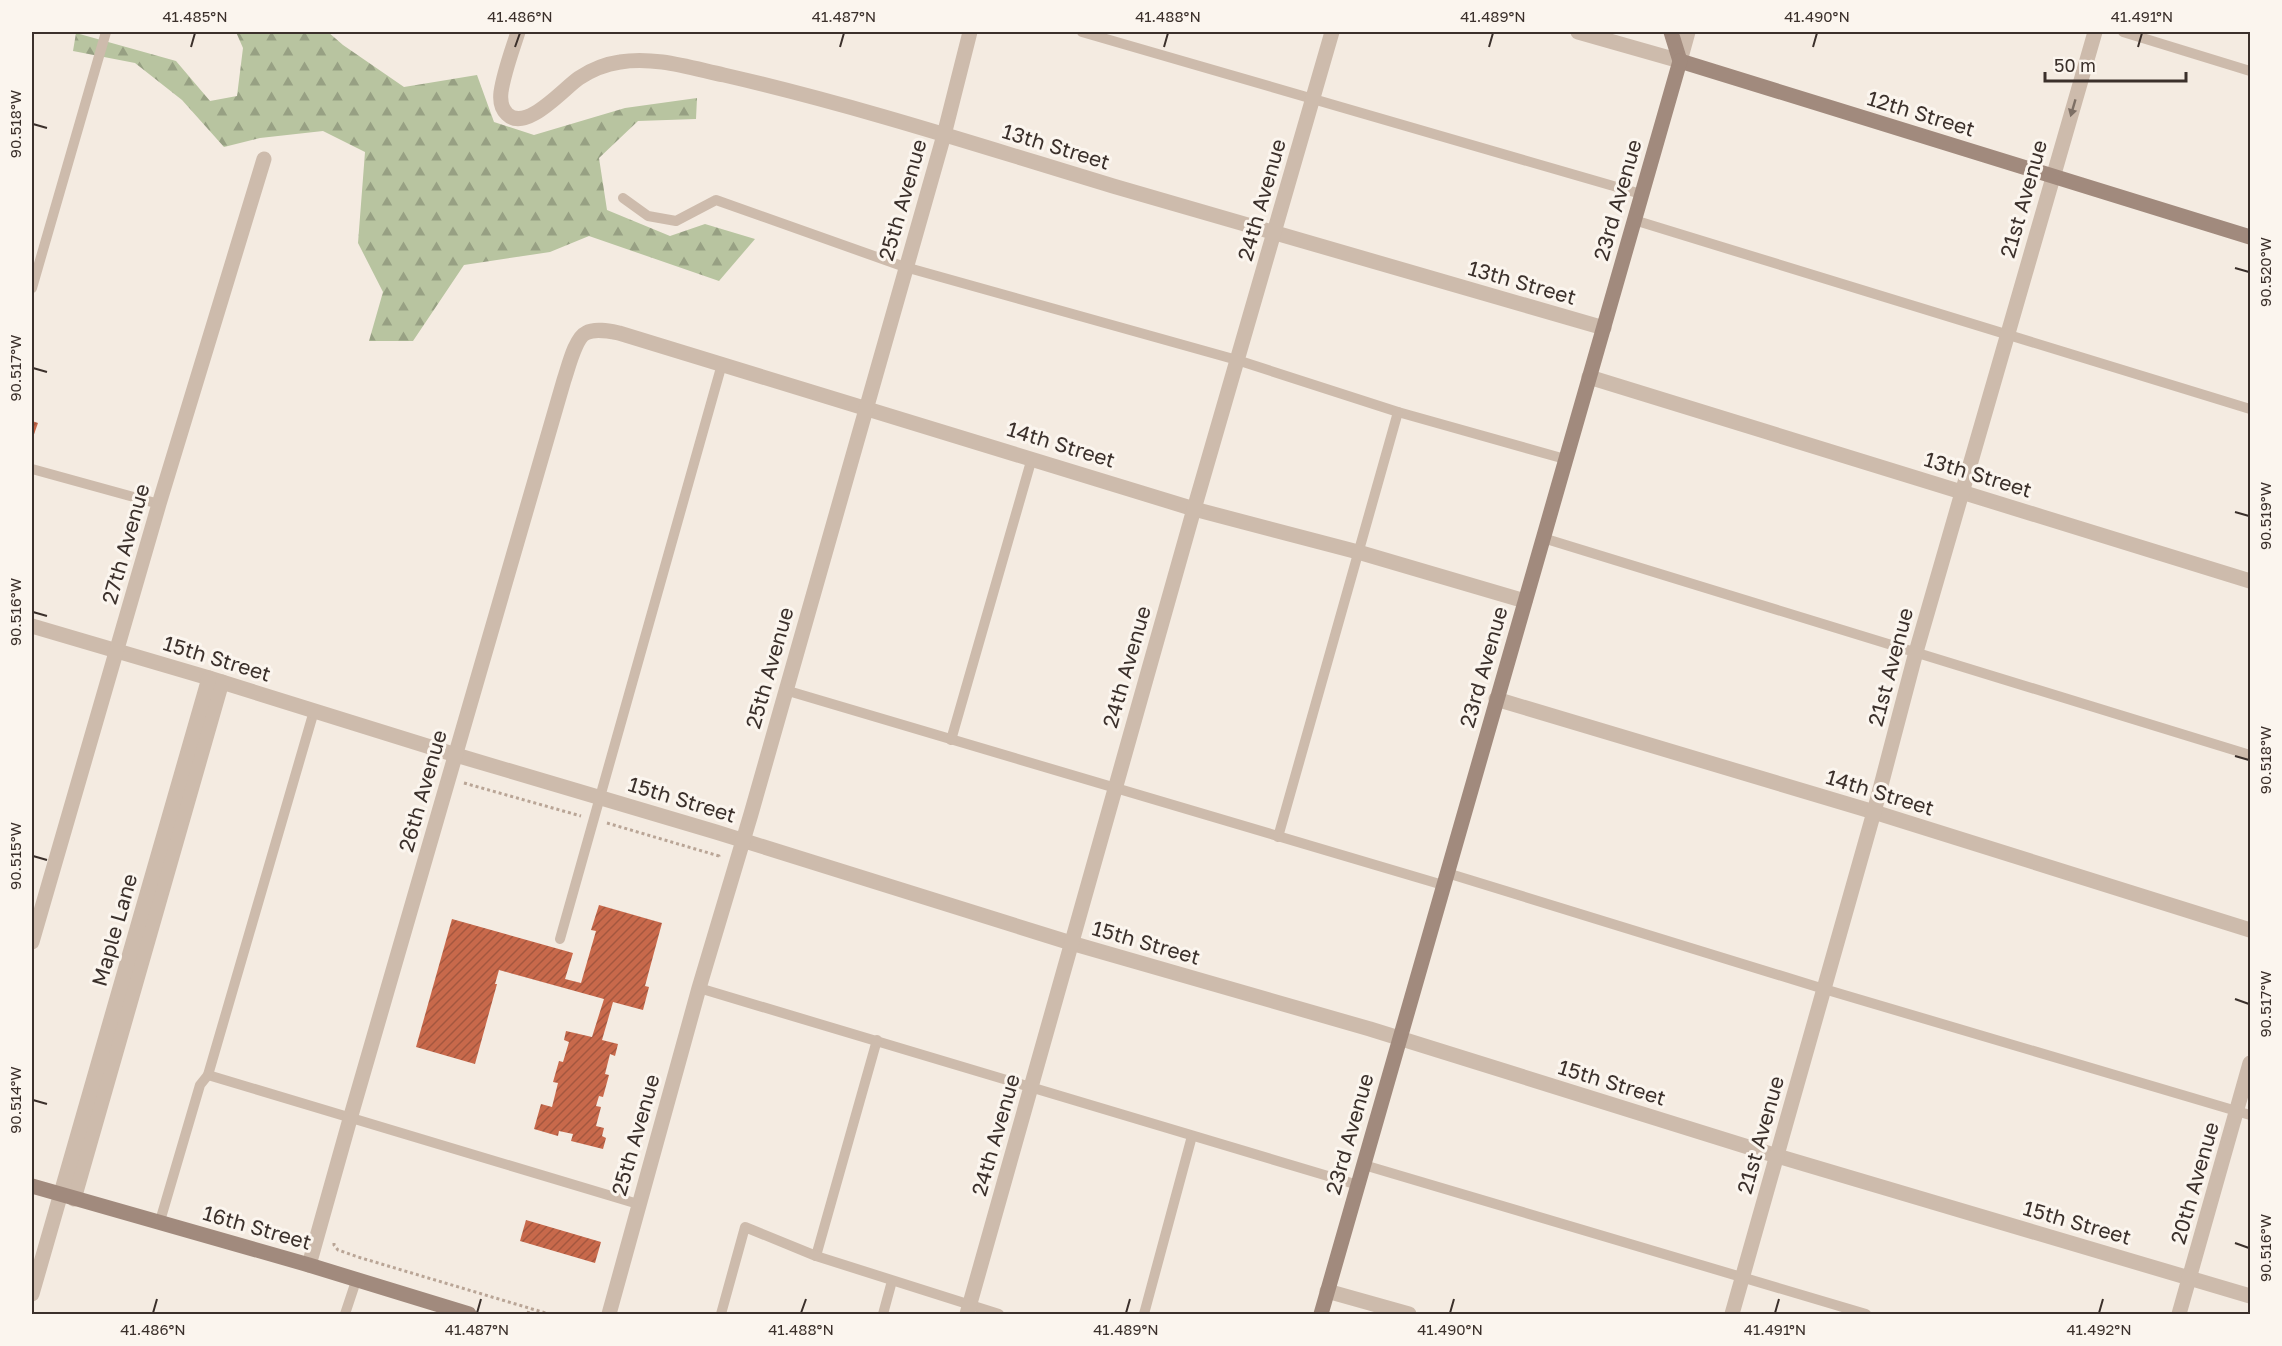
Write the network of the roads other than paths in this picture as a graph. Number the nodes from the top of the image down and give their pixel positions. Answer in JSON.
{"nodes":[{"id":1,"x":106,"y":32,"type":"edge"},
{"id":2,"x":518,"y":32,"type":"edge"},
{"id":3,"x":970,"y":32,"type":"edge"},
{"id":4,"x":1082,"y":32,"type":"edge"},
{"id":5,"x":1332,"y":32,"type":"edge"},
{"id":6,"x":1578,"y":32,"type":"edge"},
{"id":7,"x":1671,"y":32,"type":"edge"},
{"id":8,"x":1688,"y":32,"type":"edge"},
{"id":9,"x":2095,"y":32,"type":"edge"},
{"id":10,"x":2123,"y":32,"type":"edge"},
{"id":11,"x":1680,"y":61,"type":"junction"},
{"id":12,"x":2250,"y":71,"type":"edge"},
{"id":13,"x":1313,"y":98,"type":"junction"},
{"id":14,"x":944,"y":135,"type":"junction"},
{"id":15,"x":264,"y":159,"type":"dead end"},
{"id":16,"x":2053,"y":177,"type":"junction"},
{"id":17,"x":1641,"y":194,"type":"junction"},
{"id":18,"x":623,"y":198,"type":"dead end"},
{"id":19,"x":1634,"y":220,"type":"junction"},
{"id":20,"x":1274,"y":234,"type":"junction"},
{"id":21,"x":2250,"y":237,"type":"edge"},
{"id":22,"x":905,"y":267,"type":"junction"},
{"id":23,"x":33,"y":274,"type":"edge"},
{"id":24,"x":32,"y":288,"type":"edge"},
{"id":25,"x":1604,"y":328,"type":"junction"},
{"id":26,"x":586,"y":333,"type":"joint"},
{"id":27,"x":2007,"y":335,"type":"junction"},
{"id":28,"x":1237,"y":360,"type":"junction"},
{"id":29,"x":722,"y":364,"type":"junction"},
{"id":30,"x":1589,"y":377,"type":"junction"},
{"id":31,"x":866,"y":407,"type":"junction"},
{"id":32,"x":2250,"y":409,"type":"edge"},
{"id":33,"x":1398,"y":412,"type":"junction"},
{"id":34,"x":1032,"y":458,"type":"junction"},
{"id":35,"x":1565,"y":459,"type":"junction"},
{"id":36,"x":32,"y":469,"type":"edge"},
{"id":37,"x":1962,"y":492,"type":"junction"},
{"id":38,"x":159,"y":504,"type":"junction"},
{"id":39,"x":1194,"y":508,"type":"junction"},
{"id":40,"x":1543,"y":538,"type":"junction"},
{"id":41,"x":1358,"y":552,"type":"junction"},
{"id":42,"x":2250,"y":581,"type":"edge"},
{"id":43,"x":1525,"y":601,"type":"junction"},
{"id":44,"x":32,"y":626,"type":"edge"},
{"id":45,"x":117,"y":651,"type":"junction"},
{"id":46,"x":1916,"y":652,"type":"junction"},
{"id":47,"x":216,"y":680,"type":"junction"},
{"id":48,"x":785,"y":690,"type":"junction"},
{"id":49,"x":1497,"y":699,"type":"junction"},
{"id":50,"x":314,"y":711,"type":"junction"},
{"id":51,"x":951,"y":740,"type":"junction"},
{"id":52,"x":456,"y":755,"type":"junction"},
{"id":53,"x":2250,"y":755,"type":"edge"},
{"id":54,"x":1115,"y":789,"type":"junction"},
{"id":55,"x":599,"y":797,"type":"junction"},
{"id":56,"x":1874,"y":812,"type":"junction"},
{"id":57,"x":1278,"y":837,"type":"junction"},
{"id":58,"x":743,"y":841,"type":"junction"},
{"id":59,"x":1445,"y":879,"type":"junction"},
{"id":60,"x":2250,"y":930,"type":"edge"},
{"id":61,"x":560,"y":939,"type":"dead end"},
{"id":62,"x":32,"y":942,"type":"edge"},
{"id":63,"x":1071,"y":943,"type":"junction"},
{"id":64,"x":699,"y":988,"type":"junction"},
{"id":65,"x":1824,"y":989,"type":"junction"},
{"id":66,"x":1399,"y":1038,"type":"junction"},
{"id":67,"x":877,"y":1040,"type":"junction"},
{"id":68,"x":2250,"y":1063,"type":"edge"},
{"id":69,"x":208,"y":1075,"type":"junction"},
{"id":70,"x":1030,"y":1088,"type":"junction"},
{"id":71,"x":2244,"y":1113,"type":"edge"},
{"id":72,"x":350,"y":1119,"type":"junction"},
{"id":73,"x":1192,"y":1136,"type":"junction"},
{"id":74,"x":1777,"y":1156,"type":"junction"},
{"id":75,"x":1364,"y":1165,"type":"junction"},
{"id":76,"x":1358,"y":1185,"type":"junction"},
{"id":77,"x":32,"y":1186,"type":"edge"},
{"id":78,"x":67,"y":1196,"type":"junction"},
{"id":79,"x":638,"y":1204,"type":"junction"},
{"id":80,"x":160,"y":1221,"type":"junction"},
{"id":81,"x":816,"y":1256,"type":"junction"},
{"id":82,"x":309,"y":1265,"type":"junction"},
{"id":83,"x":1742,"y":1277,"type":"junction"},
{"id":84,"x":2189,"y":1278,"type":"junction"},
{"id":85,"x":356,"y":1281,"type":"junction"},
{"id":86,"x":892,"y":1281,"type":"junction"},
{"id":87,"x":1328,"y":1291,"type":"junction"},
{"id":88,"x":32,"y":1294,"type":"edge"},
{"id":89,"x":2250,"y":1296,"type":"edge"},
{"id":90,"x":968,"y":1310,"type":"edge"},
{"id":91,"x":345,"y":1314,"type":"edge"},
{"id":92,"x":465,"y":1314,"type":"edge"},
{"id":93,"x":609,"y":1314,"type":"edge"},
{"id":94,"x":721,"y":1314,"type":"edge"},
{"id":95,"x":883,"y":1314,"type":"edge"},
{"id":96,"x":999,"y":1314,"type":"edge"},
{"id":97,"x":1144,"y":1314,"type":"edge"},
{"id":98,"x":1321,"y":1314,"type":"edge"},
{"id":99,"x":1409,"y":1314,"type":"edge"},
{"id":100,"x":1732,"y":1314,"type":"edge"},
{"id":101,"x":1866,"y":1314,"type":"edge"},
{"id":102,"x":2179,"y":1314,"type":"edge"}],
"edges":[{"from":1,"to":23,"type":"lane"},
{"from":2,"to":14,"type":"street","name":"13th Street"},
{"from":3,"to":14,"type":"street","name":"25th Avenue"},
{"from":4,"to":13,"type":"lane"},
{"from":5,"to":13,"type":"street","name":"24th Avenue"},
{"from":6,"to":11,"type":"street","name":"12th Street"},
{"from":7,"to":11,"type":"street"},
{"from":8,"to":11,"type":"street","name":"23rd Avenue"},
{"from":9,"to":16,"type":"street","name":"21st Avenue","one_way":true},
{"from":10,"to":12,"type":"lane"},
{"from":11,"to":16,"type":"street","name":"12th Street"},
{"from":11,"to":17,"type":"street","name":"23rd Avenue"},
{"from":13,"to":17,"type":"lane"},
{"from":13,"to":20,"type":"street","name":"24th Avenue"},
{"from":14,"to":20,"type":"street","name":"13th Street"},
{"from":14,"to":22,"type":"street","name":"25th Avenue"},
{"from":15,"to":38,"type":"street","name":"27th Avenue"},
{"from":16,"to":21,"type":"street","name":"12th Street"},
{"from":16,"to":27,"type":"street","name":"21st Avenue"},
{"from":17,"to":19,"type":"street","name":"23rd Avenue"},
{"from":18,"to":22,"type":"lane"},
{"from":19,"to":25,"type":"street","name":"23rd Avenue"},
{"from":19,"to":27,"type":"lane"},
{"from":20,"to":25,"type":"street","name":"13th Street"},
{"from":20,"to":28,"type":"street","name":"24th Avenue"},
{"from":22,"to":28,"type":"lane"},
{"from":22,"to":31,"type":"street","name":"25th Avenue"},
{"from":23,"to":24,"type":"lane"},
{"from":25,"to":30,"type":"street","name":"23rd Avenue"},
{"from":26,"to":29,"type":"street","name":"14th Street"},
{"from":26,"to":52,"type":"street","name":"26th Avenue"},
{"from":27,"to":32,"type":"lane"},
{"from":27,"to":37,"type":"street","name":"21st Avenue"},
{"from":28,"to":33,"type":"lane"},
{"from":28,"to":39,"type":"street","name":"24th Avenue"},
{"from":29,"to":31,"type":"street","name":"14th Street"},
{"from":29,"to":55,"type":"lane"},
{"from":30,"to":35,"type":"street","name":"23rd Avenue"},
{"from":30,"to":37,"type":"street","name":"13th Street"},
{"from":31,"to":34,"type":"street","name":"14th Street"},
{"from":31,"to":48,"type":"street","name":"25th Avenue"},
{"from":33,"to":35,"type":"lane"},
{"from":33,"to":41,"type":"lane"},
{"from":34,"to":39,"type":"street","name":"14th Street"},
{"from":34,"to":51,"type":"lane"},
{"from":35,"to":40,"type":"street","name":"23rd Avenue"},
{"from":36,"to":38,"type":"lane"},
{"from":37,"to":42,"type":"street","name":"13th Street"},
{"from":37,"to":46,"type":"street","name":"21st Avenue"},
{"from":38,"to":45,"type":"street","name":"27th Avenue"},
{"from":39,"to":41,"type":"street","name":"14th Street"},
{"from":39,"to":54,"type":"street","name":"24th Avenue"},
{"from":40,"to":43,"type":"street","name":"23rd Avenue"},
{"from":40,"to":46,"type":"lane"},
{"from":41,"to":43,"type":"street","name":"14th Street"},
{"from":41,"to":57,"type":"lane"},
{"from":43,"to":49,"type":"street","name":"23rd Avenue"},
{"from":44,"to":45,"type":"street","name":"15th Street"},
{"from":45,"to":47,"type":"street","name":"15th Street"},
{"from":45,"to":62,"type":"street","name":"27th Avenue"},
{"from":46,"to":53,"type":"lane"},
{"from":46,"to":56,"type":"street","name":"21st Avenue"},
{"from":47,"to":50,"type":"street","name":"15th Street"},
{"from":47,"to":78,"type":"street","name":"Maple Lane"},
{"from":48,"to":51,"type":"lane"},
{"from":48,"to":58,"type":"street","name":"25th Avenue"},
{"from":49,"to":56,"type":"street","name":"14th Street"},
{"from":49,"to":59,"type":"street","name":"23rd Avenue"},
{"from":50,"to":52,"type":"street","name":"15th Street"},
{"from":50,"to":69,"type":"lane"},
{"from":51,"to":54,"type":"lane"},
{"from":52,"to":55,"type":"street","name":"15th Street"},
{"from":52,"to":72,"type":"street","name":"26th Avenue"},
{"from":54,"to":57,"type":"lane"},
{"from":54,"to":63,"type":"street","name":"24th Avenue"},
{"from":55,"to":58,"type":"street","name":"15th Street"},
{"from":55,"to":61,"type":"lane"},
{"from":56,"to":60,"type":"street","name":"14th Street"},
{"from":56,"to":65,"type":"street","name":"21st Avenue"},
{"from":57,"to":59,"type":"lane"},
{"from":58,"to":63,"type":"street","name":"15th Street"},
{"from":58,"to":64,"type":"street","name":"25th Avenue"},
{"from":59,"to":65,"type":"lane"},
{"from":59,"to":66,"type":"street","name":"23rd Avenue"},
{"from":63,"to":66,"type":"street","name":"15th Street"},
{"from":63,"to":70,"type":"street","name":"24th Avenue"},
{"from":64,"to":67,"type":"lane"},
{"from":64,"to":79,"type":"street","name":"25th Avenue"},
{"from":65,"to":71,"type":"lane"},
{"from":65,"to":74,"type":"street","name":"21st Avenue"},
{"from":66,"to":74,"type":"street","name":"15th Street"},
{"from":66,"to":75,"type":"street","name":"23rd Avenue"},
{"from":67,"to":70,"type":"lane"},
{"from":67,"to":81,"type":"lane"},
{"from":68,"to":71,"type":"street","name":"20th Avenue"},
{"from":69,"to":72,"type":"lane"},
{"from":69,"to":80,"type":"lane"},
{"from":70,"to":73,"type":"lane"},
{"from":70,"to":90,"type":"street","name":"24th Avenue"},
{"from":71,"to":84,"type":"street","name":"20th Avenue"},
{"from":72,"to":79,"type":"lane"},
{"from":72,"to":82,"type":"street","name":"26th Avenue"},
{"from":73,"to":76,"type":"lane"},
{"from":73,"to":97,"type":"lane"},
{"from":74,"to":83,"type":"street","name":"21st Avenue"},
{"from":74,"to":84,"type":"street","name":"15th Street"},
{"from":75,"to":76,"type":"street","name":"23rd Avenue"},
{"from":75,"to":83,"type":"lane"},
{"from":76,"to":87,"type":"street","name":"23rd Avenue"},
{"from":77,"to":78,"type":"street","name":"16th Street"},
{"from":78,"to":80,"type":"street","name":"16th Street"},
{"from":78,"to":88,"type":"street"},
{"from":79,"to":93,"type":"street","name":"25th Avenue"},
{"from":80,"to":82,"type":"street","name":"16th Street"},
{"from":81,"to":86,"type":"lane"},
{"from":81,"to":94,"type":"lane"},
{"from":82,"to":85,"type":"street","name":"16th Street"},
{"from":83,"to":100,"type":"street","name":"21st Avenue"},
{"from":83,"to":101,"type":"lane"},
{"from":84,"to":89,"type":"street","name":"15th Street"},
{"from":84,"to":102,"type":"street","name":"20th Avenue"},
{"from":85,"to":91,"type":"lane"},
{"from":85,"to":92,"type":"street","name":"16th Street"},
{"from":86,"to":90,"type":"lane"},
{"from":86,"to":95,"type":"lane"},
{"from":87,"to":98,"type":"street","name":"23rd Avenue"},
{"from":87,"to":99,"type":"street"},
{"from":90,"to":96,"type":"lane"}]}
